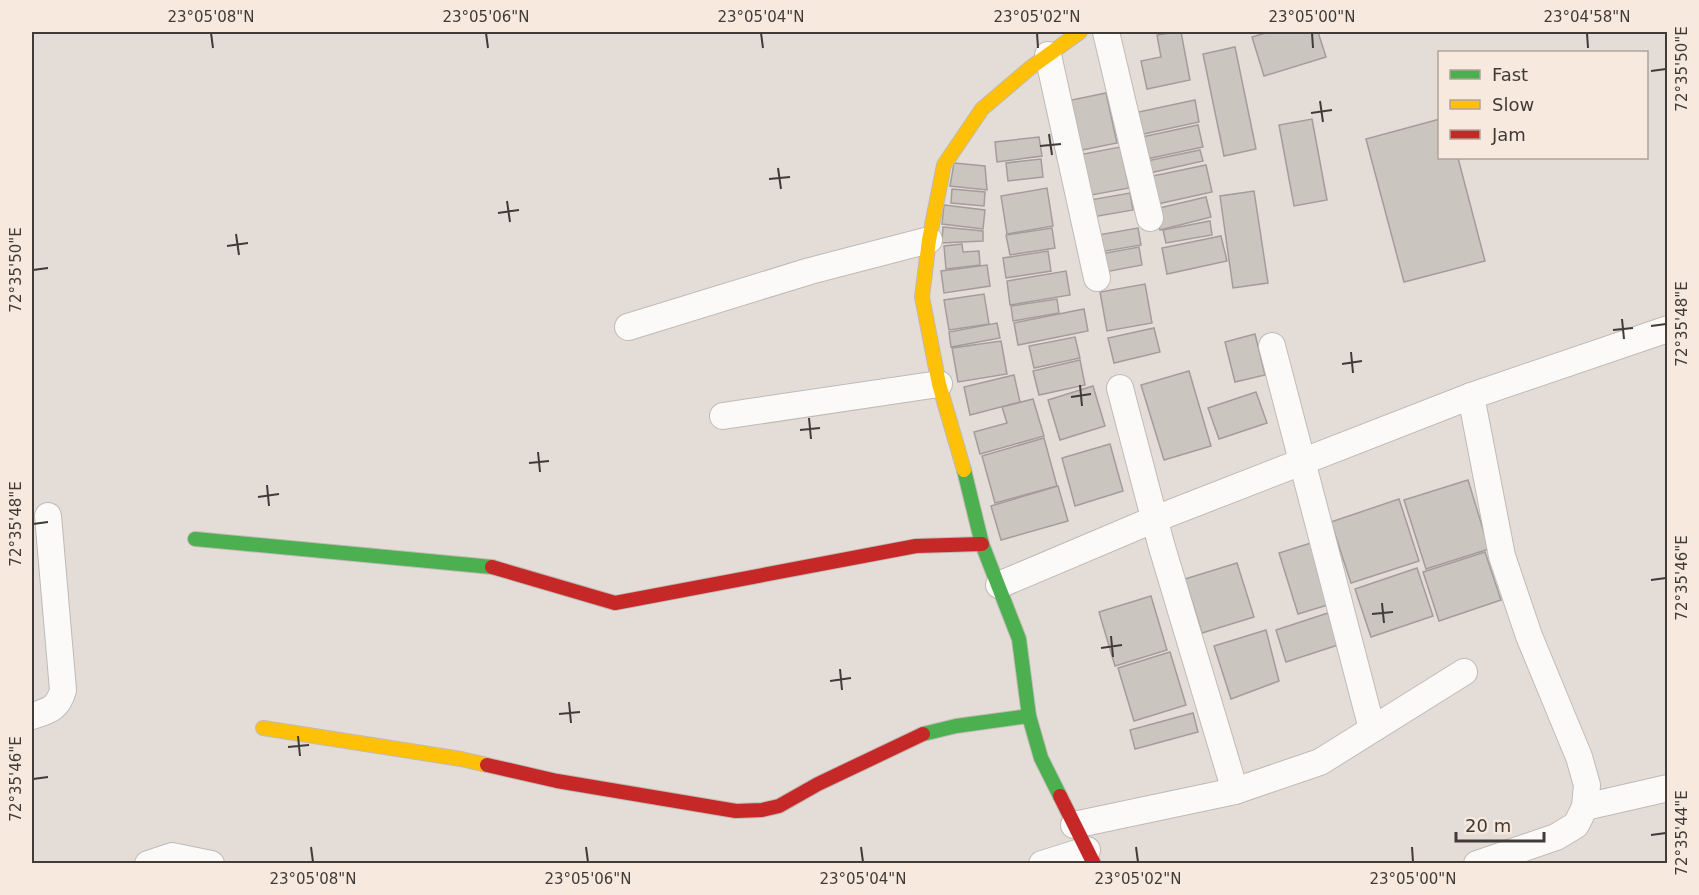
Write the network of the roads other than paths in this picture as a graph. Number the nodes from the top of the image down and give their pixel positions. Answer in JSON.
{"nodes":[{"id":1,"x":1080,"y":32,"type":"edge"},
{"id":2,"x":1106,"y":32,"type":"edge"},
{"id":3,"x":1048,"y":55,"type":"junction"},
{"id":4,"x":1150,"y":218,"type":"dead end"},
{"id":5,"x":929,"y":240,"type":"junction"},
{"id":6,"x":1097,"y":278,"type":"dead end"},
{"id":7,"x":628,"y":327,"type":"dead end"},
{"id":8,"x":1668,"y":328,"type":"edge"},
{"id":9,"x":1272,"y":346,"type":"dead end"},
{"id":10,"x":939,"y":384,"type":"junction"},
{"id":11,"x":1120,"y":388,"type":"dead end"},
{"id":12,"x":1471,"y":396,"type":"junction"},
{"id":13,"x":723,"y":416,"type":"dead end"},
{"id":14,"x":1303,"y":462,"type":"junction"},
{"id":15,"x":48,"y":516,"type":"dead end"},
{"id":16,"x":1155,"y":519,"type":"junction"},
{"id":17,"x":195,"y":539,"type":"dead end"},
{"id":18,"x":982,"y":544,"type":"junction"},
{"id":19,"x":999,"y":585,"type":"junction"},
{"id":20,"x":1464,"y":672,"type":"dead end"},
{"id":21,"x":32,"y":716,"type":"edge"},
{"id":22,"x":1029,"y":716,"type":"junction"},
{"id":23,"x":263,"y":728,"type":"dead end"},
{"id":24,"x":1372,"y":729,"type":"junction"},
{"id":25,"x":1668,"y":788,"type":"edge"},
{"id":26,"x":1235,"y":791,"type":"junction"},
{"id":27,"x":1586,"y":807,"type":"junction"},
{"id":28,"x":1074,"y":825,"type":"junction"},
{"id":29,"x":1090,"y":857,"type":"edge"},
{"id":30,"x":148,"y":864,"type":"edge"},
{"id":31,"x":211,"y":864,"type":"edge"},
{"id":32,"x":1042,"y":864,"type":"edge"},
{"id":33,"x":1477,"y":864,"type":"edge"}],
"edges":[{"from":1,"to":3,"type":"street"},
{"from":2,"to":4,"type":"street"},
{"from":3,"to":5,"type":"street"},
{"from":3,"to":6,"type":"street"},
{"from":5,"to":7,"type":"street"},
{"from":5,"to":10,"type":"street"},
{"from":8,"to":12,"type":"street"},
{"from":9,"to":14,"type":"street"},
{"from":10,"to":13,"type":"street"},
{"from":10,"to":18,"type":"street"},
{"from":11,"to":16,"type":"street"},
{"from":12,"to":14,"type":"street"},
{"from":12,"to":27,"type":"street"},
{"from":14,"to":16,"type":"street"},
{"from":14,"to":24,"type":"street"},
{"from":15,"to":21,"type":"street"},
{"from":16,"to":19,"type":"street"},
{"from":16,"to":26,"type":"street"},
{"from":17,"to":18,"type":"street"},
{"from":18,"to":19,"type":"street"},
{"from":19,"to":22,"type":"street"},
{"from":20,"to":24,"type":"street"},
{"from":22,"to":23,"type":"street"},
{"from":22,"to":28,"type":"street"},
{"from":24,"to":26,"type":"street"},
{"from":25,"to":27,"type":"street"},
{"from":26,"to":28,"type":"street"},
{"from":27,"to":33,"type":"street"},
{"from":28,"to":29,"type":"street"},
{"from":29,"to":32,"type":"street"},
{"from":30,"to":31,"type":"street"}]}
